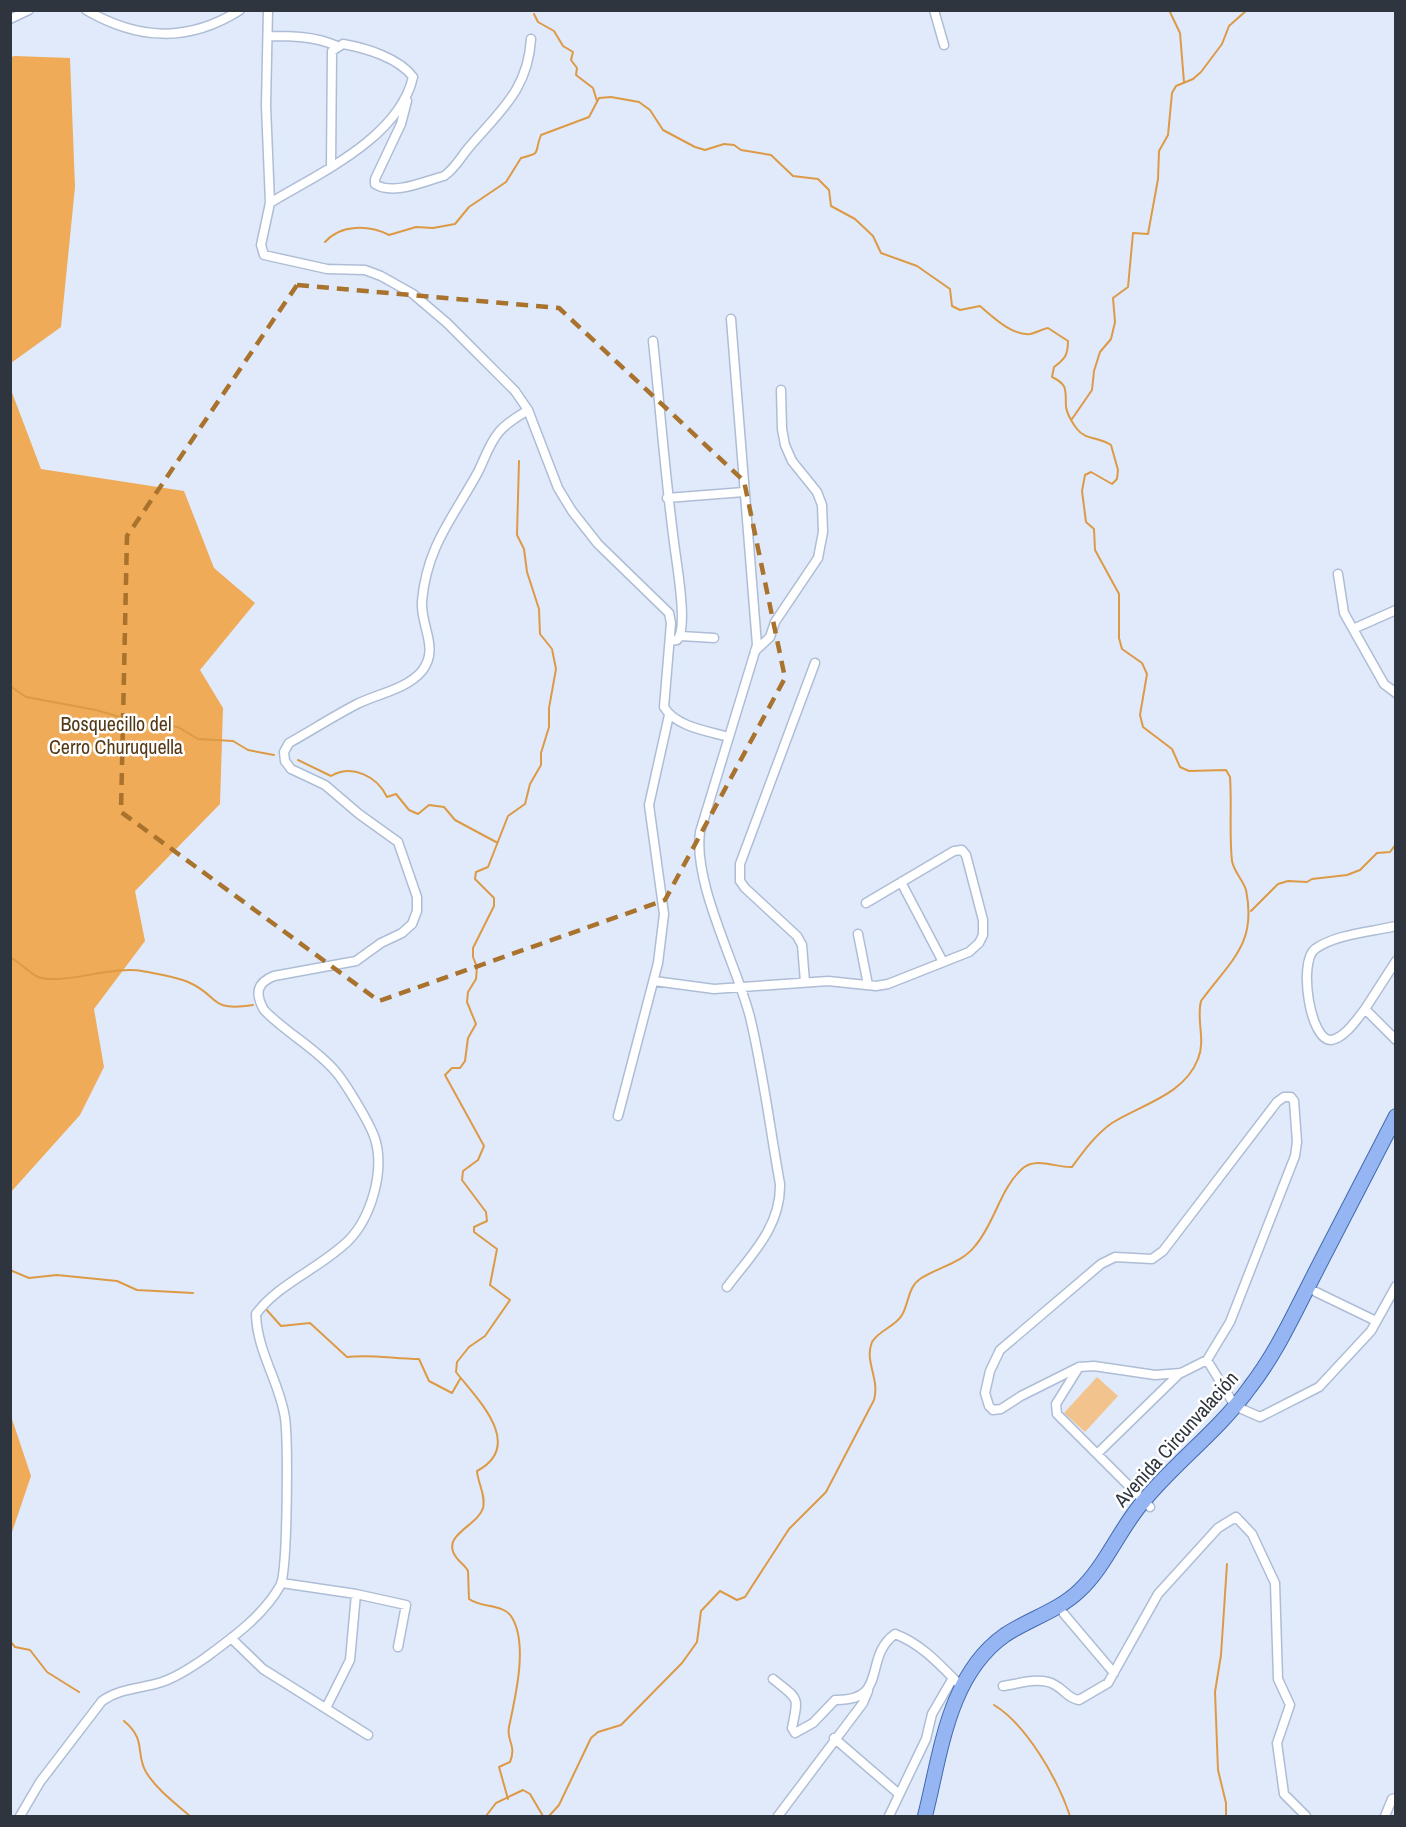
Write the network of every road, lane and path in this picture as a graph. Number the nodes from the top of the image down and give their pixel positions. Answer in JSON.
{"nodes":[{"id":1,"x":28,"y":10,"type":"edge"},
{"id":2,"x":86,"y":10,"type":"edge"},
{"id":3,"x":240,"y":10,"type":"edge"},
{"id":4,"x":268,"y":10,"type":"edge"},
{"id":5,"x":934,"y":10,"type":"edge"},
{"id":6,"x":10,"y":19,"type":"edge"},
{"id":7,"x":268,"y":36,"type":"junction"},
{"id":8,"x":531,"y":39,"type":"dead end"},
{"id":9,"x":944,"y":45,"type":"dead end"},
{"id":10,"x":337,"y":46,"type":"junction"},
{"id":11,"x":407,"y":94,"type":"junction"},
{"id":12,"x":331,"y":166,"type":"junction"},
{"id":13,"x":270,"y":203,"type":"junction"},
{"id":14,"x":731,"y":319,"type":"dead end"},
{"id":15,"x":653,"y":341,"type":"dead end"},
{"id":16,"x":781,"y":390,"type":"dead end"},
{"id":17,"x":528,"y":410,"type":"junction"},
{"id":18,"x":744,"y":492,"type":"junction"},
{"id":19,"x":667,"y":498,"type":"junction"},
{"id":20,"x":1338,"y":574,"type":"dead end"},
{"id":21,"x":1395,"y":610,"type":"edge"},
{"id":22,"x":1353,"y":629,"type":"junction"},
{"id":23,"x":681,"y":636,"type":"junction"},
{"id":24,"x":714,"y":638,"type":"dead end"},
{"id":25,"x":670,"y":641,"type":"junction"},
{"id":26,"x":755,"y":651,"type":"junction"},
{"id":27,"x":815,"y":663,"type":"dead end"},
{"id":28,"x":1395,"y":693,"type":"edge"},
{"id":29,"x":669,"y":715,"type":"junction"},
{"id":30,"x":729,"y":737,"type":"junction"},
{"id":31,"x":901,"y":882,"type":"junction"},
{"id":32,"x":866,"y":903,"type":"dead end"},
{"id":33,"x":1395,"y":926,"type":"edge"},
{"id":34,"x":858,"y":934,"type":"dead end"},
{"id":35,"x":1395,"y":961,"type":"edge"},
{"id":36,"x":943,"y":962,"type":"junction"},
{"id":37,"x":654,"y":981,"type":"junction"},
{"id":38,"x":806,"y":982,"type":"junction"},
{"id":39,"x":868,"y":985,"type":"junction"},
{"id":40,"x":741,"y":988,"type":"junction"},
{"id":41,"x":1365,"y":1009,"type":"junction"},
{"id":42,"x":1395,"y":1040,"type":"edge"},
{"id":43,"x":618,"y":1116,"type":"dead end"},
{"id":44,"x":1395,"y":1116,"type":"edge"},
{"id":45,"x":1395,"y":1136,"type":"edge"},
{"id":46,"x":1395,"y":1286,"type":"edge"},
{"id":47,"x":727,"y":1287,"type":"dead end"},
{"id":48,"x":1316,"y":1292,"type":"junction"},
{"id":49,"x":1376,"y":1321,"type":"junction"},
{"id":50,"x":1207,"y":1360,"type":"junction"},
{"id":51,"x":1078,"y":1367,"type":"junction"},
{"id":52,"x":1180,"y":1373,"type":"junction"},
{"id":53,"x":1239,"y":1409,"type":"junction"},
{"id":54,"x":1097,"y":1454,"type":"junction"},
{"id":55,"x":1147,"y":1504,"type":"junction"},
{"id":56,"x":282,"y":1584,"type":"junction"},
{"id":57,"x":356,"y":1594,"type":"junction"},
{"id":58,"x":1064,"y":1614,"type":"junction"},
{"id":59,"x":231,"y":1638,"type":"junction"},
{"id":60,"x":398,"y":1647,"type":"dead end"},
{"id":61,"x":1114,"y":1673,"type":"junction"},
{"id":62,"x":773,"y":1679,"type":"dead end"},
{"id":63,"x":957,"y":1682,"type":"junction"},
{"id":64,"x":1003,"y":1686,"type":"dead end"},
{"id":65,"x":868,"y":1691,"type":"junction"},
{"id":66,"x":326,"y":1708,"type":"junction"},
{"id":67,"x":368,"y":1735,"type":"dead end"},
{"id":68,"x":834,"y":1738,"type":"junction"},
{"id":69,"x":899,"y":1794,"type":"junction"},
{"id":70,"x":1395,"y":1798,"type":"edge"},
{"id":71,"x":25,"y":1814,"type":"edge"},
{"id":72,"x":778,"y":1816,"type":"edge"},
{"id":73,"x":889,"y":1816,"type":"edge"},
{"id":74,"x":925,"y":1816,"type":"edge"},
{"id":75,"x":935,"y":1816,"type":"edge"},
{"id":76,"x":1306,"y":1816,"type":"edge"},
{"id":77,"x":1385,"y":1816,"type":"edge"}],
"edges":[{"from":1,"to":6,"type":"street"},
{"from":2,"to":3,"type":"street"},
{"from":4,"to":7,"type":"street"},
{"from":5,"to":9,"type":"street"},
{"from":7,"to":10,"type":"street"},
{"from":7,"to":13,"type":"street"},
{"from":8,"to":11,"type":"street"},
{"from":10,"to":11,"type":"street"},
{"from":10,"to":12,"type":"street"},
{"from":11,"to":12,"type":"street"},
{"from":12,"to":13,"type":"street"},
{"from":13,"to":17,"type":"street"},
{"from":14,"to":18,"type":"street"},
{"from":15,"to":19,"type":"street"},
{"from":16,"to":26,"type":"street"},
{"from":17,"to":25,"type":"street"},
{"from":17,"to":56,"type":"street"},
{"from":18,"to":19,"type":"street"},
{"from":18,"to":26,"type":"street"},
{"from":19,"to":23,"type":"street"},
{"from":20,"to":22,"type":"street"},
{"from":21,"to":22,"type":"street"},
{"from":22,"to":28,"type":"street"},
{"from":23,"to":24,"type":"street"},
{"from":23,"to":25,"type":"street"},
{"from":25,"to":29,"type":"street"},
{"from":26,"to":30,"type":"street"},
{"from":27,"to":38,"type":"street"},
{"from":29,"to":30,"type":"street"},
{"from":29,"to":37,"type":"street"},
{"from":30,"to":40,"type":"street"},
{"from":31,"to":32,"type":"street"},
{"from":31,"to":36,"type":"street"},
{"from":31,"to":36,"type":"street"},
{"from":33,"to":41,"type":"street"},
{"from":34,"to":39,"type":"street"},
{"from":35,"to":41,"type":"street"},
{"from":36,"to":39,"type":"street"},
{"from":37,"to":40,"type":"street"},
{"from":37,"to":43,"type":"street"},
{"from":38,"to":39,"type":"street"},
{"from":38,"to":40,"type":"street"},
{"from":40,"to":47,"type":"street"},
{"from":41,"to":42,"type":"street"},
{"from":44,"to":53,"type":"main road","name":"Avenida Circunvalación"},
{"from":45,"to":48,"type":"main road","name":"Avenida Circunvalación"},
{"from":46,"to":49,"type":"street"},
{"from":48,"to":49,"type":"street"},
{"from":48,"to":53,"type":"main road","name":"Avenida Circunvalación"},
{"from":49,"to":53,"type":"street"},
{"from":50,"to":51,"type":"street"},
{"from":50,"to":52,"type":"street"},
{"from":50,"to":53,"type":"street"},
{"from":51,"to":52,"type":"street"},
{"from":51,"to":54,"type":"street"},
{"from":52,"to":54,"type":"street"},
{"from":53,"to":55,"type":"main road","name":"Avenida Circunvalación"},
{"from":54,"to":55,"type":"street"},
{"from":55,"to":58,"type":"main road","name":"Avenida Circunvalación"},
{"from":55,"to":63,"type":"main road","name":"Avenida Circunvalación"},
{"from":56,"to":57,"type":"street"},
{"from":56,"to":59,"type":"street"},
{"from":57,"to":60,"type":"street"},
{"from":57,"to":66,"type":"street"},
{"from":58,"to":61,"type":"street"},
{"from":58,"to":75,"type":"main road","name":"Avenida Circunvalación"},
{"from":59,"to":66,"type":"street"},
{"from":59,"to":71,"type":"street"},
{"from":61,"to":64,"type":"street"},
{"from":61,"to":76,"type":"street"},
{"from":62,"to":65,"type":"street"},
{"from":63,"to":65,"type":"street"},
{"from":63,"to":69,"type":"street"},
{"from":63,"to":74,"type":"main road","name":"Avenida Circunvalación"},
{"from":65,"to":68,"type":"street"},
{"from":66,"to":67,"type":"street"},
{"from":68,"to":69,"type":"street"},
{"from":68,"to":72,"type":"street"},
{"from":69,"to":73,"type":"street"},
{"from":70,"to":77,"type":"street"}]}
